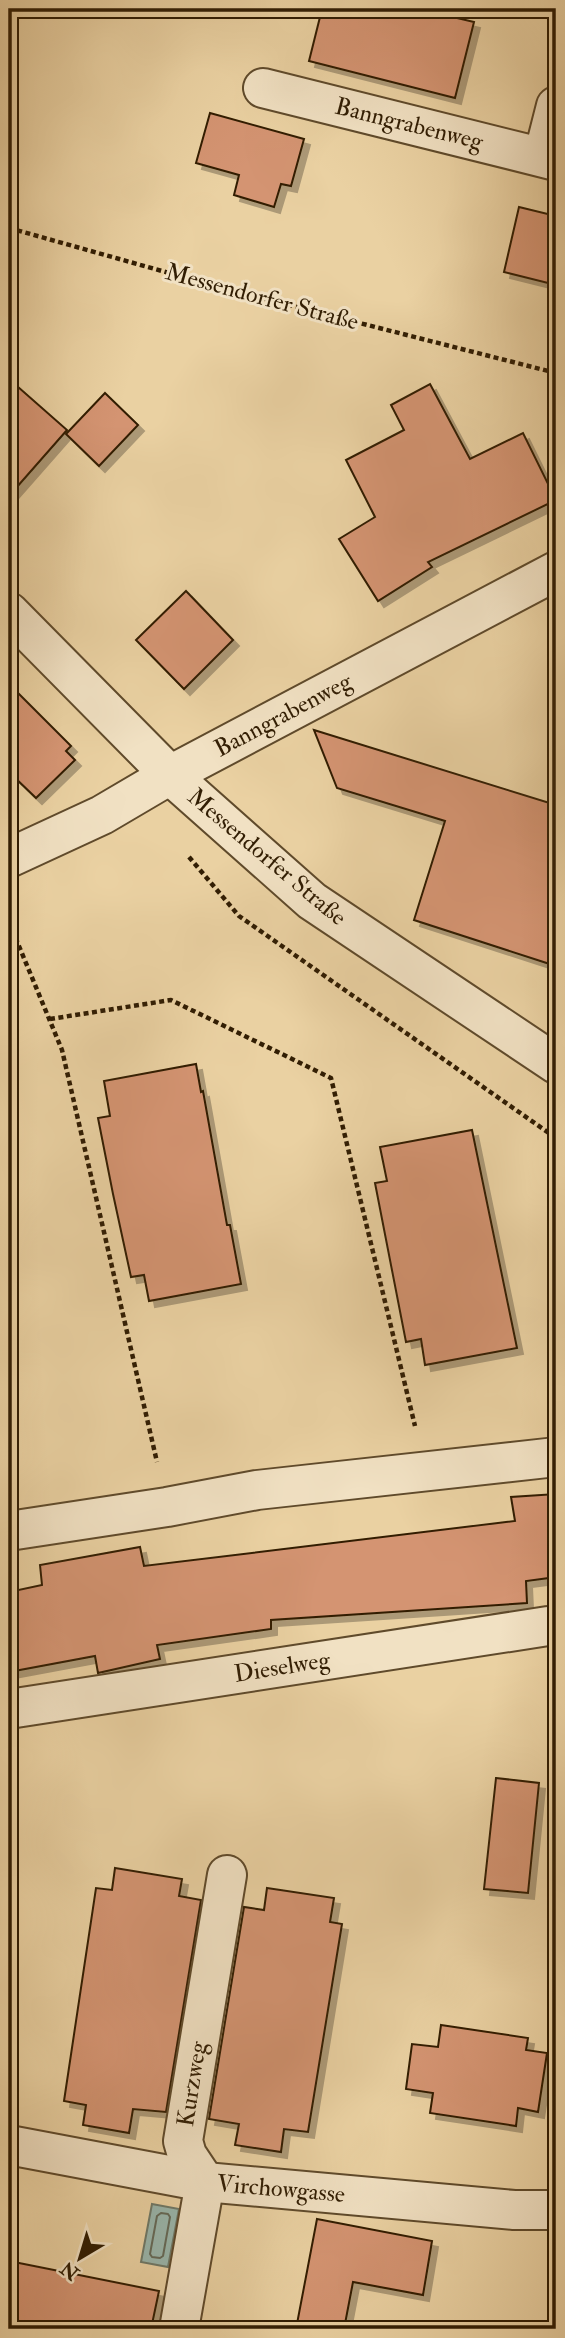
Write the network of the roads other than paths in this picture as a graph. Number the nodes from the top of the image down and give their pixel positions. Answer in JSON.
{"nodes":[{"id":1,"x":263,"y":88,"type":"dead end"},
{"id":2,"x":556,"y":106,"type":"edge"},
{"id":3,"x":550,"y":159,"type":"edge"},
{"id":4,"x":556,"y":571,"type":"edge"},
{"id":5,"x":9,"y":612,"type":"edge"},
{"id":6,"x":170,"y":775,"type":"junction"},
{"id":7,"x":9,"y":858,"type":"edge"},
{"id":8,"x":556,"y":1064,"type":"edge"},
{"id":9,"x":556,"y":1457,"type":"edge"},
{"id":10,"x":9,"y":1531,"type":"edge"},
{"id":11,"x":556,"y":1627,"type":"edge"},
{"id":12,"x":9,"y":1709,"type":"edge"},
{"id":13,"x":227,"y":1875,"type":"dead end"},
{"id":14,"x":9,"y":2144,"type":"edge"},
{"id":15,"x":205,"y":2182,"type":"junction"},
{"id":16,"x":556,"y":2210,"type":"edge"},
{"id":17,"x":179,"y":2329,"type":"edge"}],
"edges":[{"from":1,"to":3,"type":"street","name":"Banngrabenweg"},
{"from":2,"to":3,"type":"street"},
{"from":4,"to":6,"type":"street","name":"Banngrabenweg"},
{"from":5,"to":6,"type":"street","name":"Messendorfer Straße"},
{"from":6,"to":7,"type":"street","name":"Banngrabenweg"},
{"from":6,"to":8,"type":"street","name":"Messendorfer Straße"},
{"from":9,"to":10,"type":"street"},
{"from":11,"to":12,"type":"street","name":"Dieselweg"},
{"from":13,"to":15,"type":"street","name":"Kurzweg"},
{"from":14,"to":15,"type":"street","name":"Virchowgasse"},
{"from":15,"to":16,"type":"street","name":"Virchowgasse"},
{"from":15,"to":17,"type":"street"}]}
